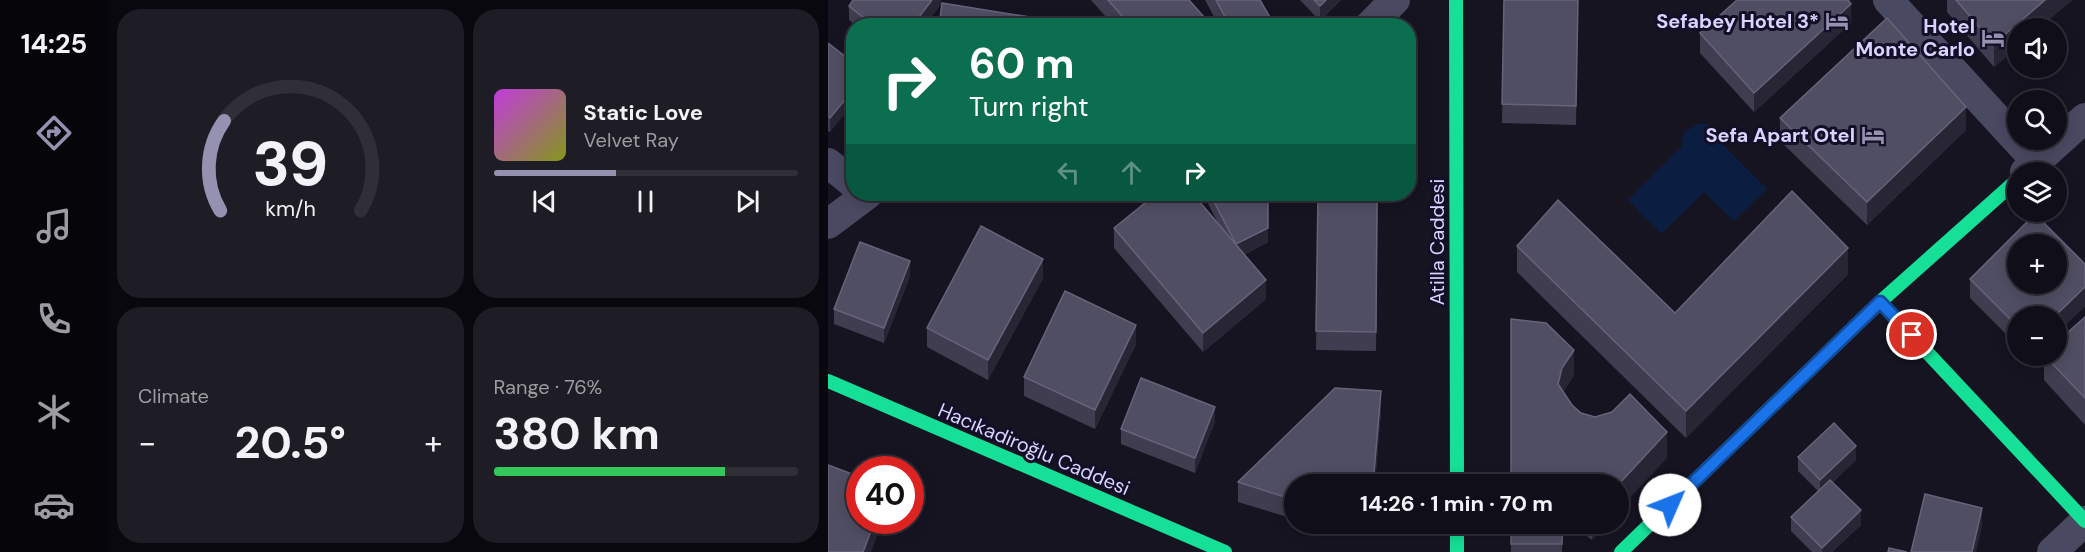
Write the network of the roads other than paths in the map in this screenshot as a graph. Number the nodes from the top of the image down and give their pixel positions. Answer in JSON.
{"nodes":[{"id":1,"x":1395,"y":0,"type":"edge"},
{"id":2,"x":1456,"y":0,"type":"edge"},
{"id":3,"x":1888,"y":0,"type":"edge"},
{"id":4,"x":1377,"y":18,"type":"edge"},
{"id":5,"x":2085,"y":118,"type":"edge"},
{"id":6,"x":2020,"y":162,"type":"edge"},
{"id":7,"x":2037,"y":162,"type":"edge"},
{"id":8,"x":828,"y":163,"type":"edge"},
{"id":9,"x":846,"y":178,"type":"edge"},
{"id":10,"x":2007,"y":189,"type":"edge"},
{"id":11,"x":857,"y":201,"type":"edge"},
{"id":12,"x":828,"y":224,"type":"edge"},
{"id":13,"x":1880,"y":302,"type":"junction"},
{"id":14,"x":828,"y":381,"type":"edge"},
{"id":15,"x":1457,"y":474,"type":"edge"},
{"id":16,"x":2085,"y":521,"type":"edge"},
{"id":17,"x":1457,"y":534,"type":"edge"},
{"id":18,"x":1225,"y":552,"type":"edge"},
{"id":19,"x":1457,"y":552,"type":"edge"},
{"id":20,"x":1621,"y":552,"type":"edge"},
{"id":21,"x":2052,"y":552,"type":"edge"}],
"edges":[{"from":1,"to":4,"type":"street"},
{"from":2,"to":15,"type":"street","name":"Atilla Caddesi"},
{"from":3,"to":6,"type":"street"},
{"from":5,"to":7,"type":"street"},
{"from":8,"to":9,"type":"street"},
{"from":10,"to":13,"type":"street"},
{"from":11,"to":12,"type":"street"},
{"from":13,"to":16,"type":"street"},
{"from":13,"to":20,"type":"street"},
{"from":14,"to":18,"type":"street","name":"Hacıkadiroğlu Caddesi"},
{"from":16,"to":21,"type":"street"},
{"from":17,"to":19,"type":"street"}]}
